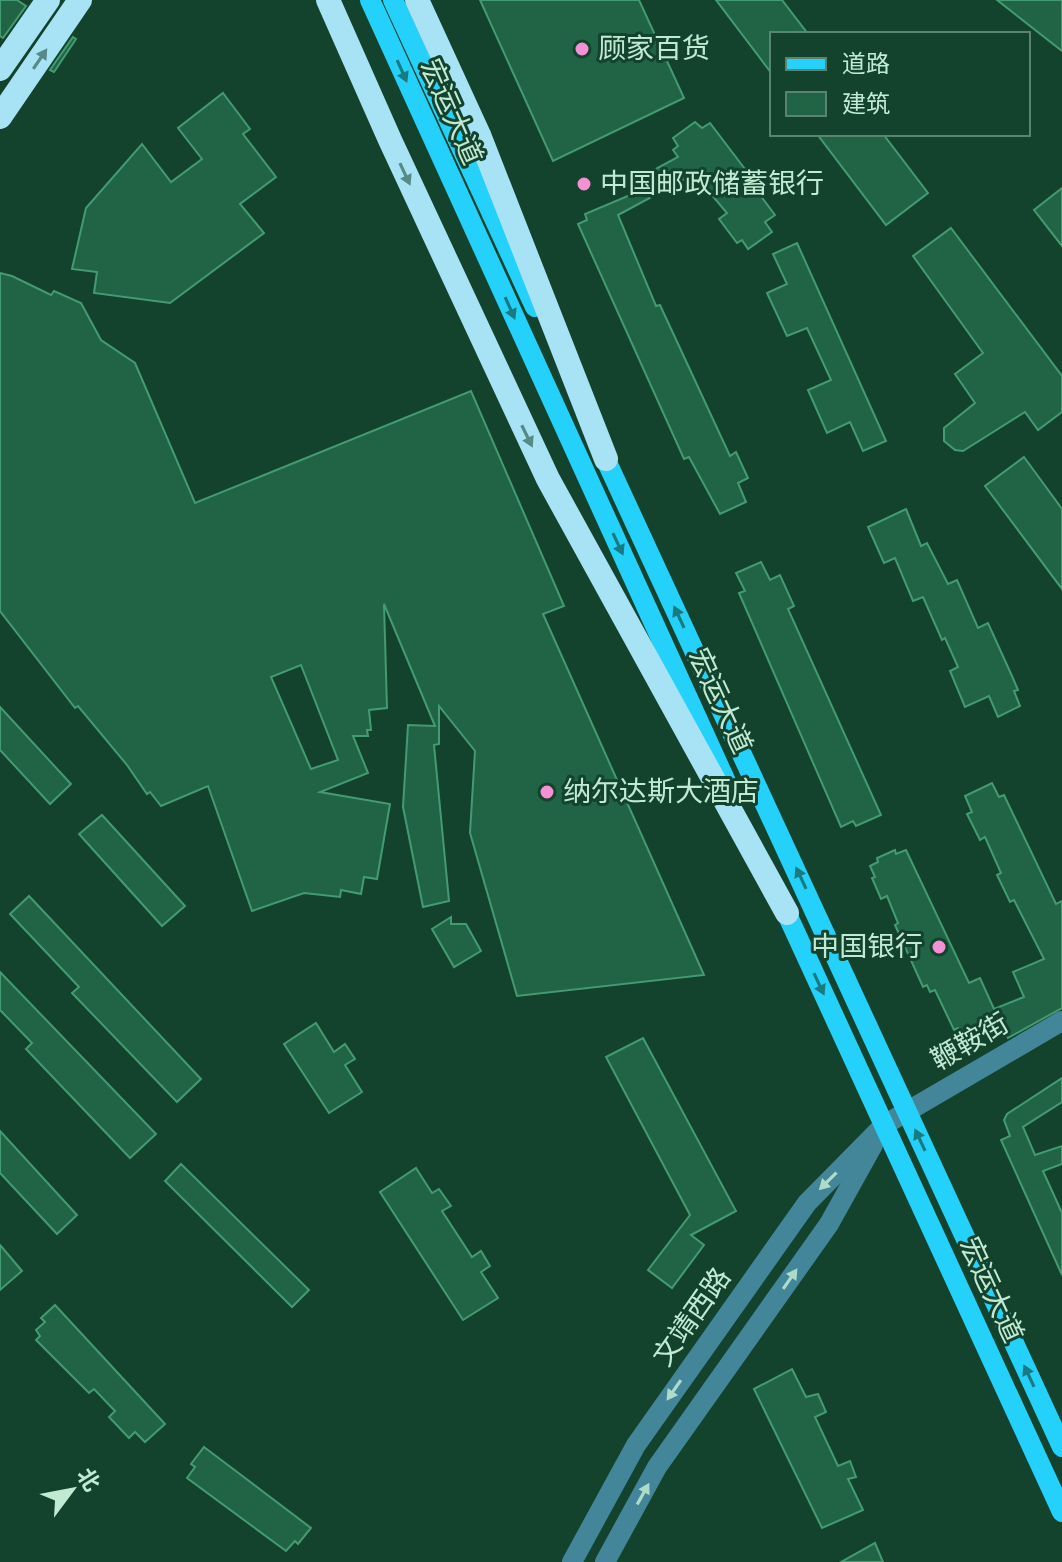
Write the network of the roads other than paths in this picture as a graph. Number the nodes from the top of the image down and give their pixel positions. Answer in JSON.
{"nodes":[{"id":1,"x":28,"y":0,"type":"edge"},
{"id":2,"x":48,"y":0,"type":"edge"},
{"id":3,"x":80,"y":0,"type":"edge"},
{"id":4,"x":328,"y":0,"type":"edge"},
{"id":5,"x":370,"y":0,"type":"edge"},
{"id":6,"x":393,"y":0,"type":"edge"},
{"id":7,"x":417,"y":0,"type":"edge"},
{"id":8,"x":0,"y":41,"type":"edge"},
{"id":9,"x":0,"y":69,"type":"edge"},
{"id":10,"x":0,"y":117,"type":"edge"},
{"id":11,"x":606,"y":459,"type":"junction"},
{"id":12,"x":787,"y":913,"type":"junction"},
{"id":13,"x":1062,"y":1021,"type":"edge"},
{"id":14,"x":907,"y":1112,"type":"junction"},
{"id":15,"x":884,"y":1125,"type":"junction"},
{"id":16,"x":1062,"y":1447,"type":"edge"},
{"id":17,"x":1062,"y":1512,"type":"edge"},
{"id":18,"x":572,"y":1562,"type":"edge"},
{"id":19,"x":605,"y":1562,"type":"edge"}],
"edges":[{"from":1,"to":8,"type":"highway"},
{"from":2,"to":9,"type":"highway"},
{"from":10,"to":3,"type":"highway","one_way":true},
{"from":4,"to":12,"type":"highway","one_way":true},
{"from":5,"to":12,"type":"main road","name":"宏运大道","one_way":true},
{"from":6,"to":11,"type":"main road","name":"宏运大道"},
{"from":7,"to":11,"type":"highway"},
{"from":14,"to":11,"type":"main road","name":"宏运大道","one_way":true},
{"from":12,"to":15,"type":"main road","name":"宏运大道","one_way":true},
{"from":13,"to":14,"type":"street","name":"鞭鞍街"},
{"from":14,"to":15,"type":"street","name":"文靖西路"},
{"from":16,"to":14,"type":"main road","name":"宏运大道","one_way":true},
{"from":15,"to":17,"type":"main road","name":"宏运大道"},
{"from":15,"to":18,"type":"street","name":"文靖西路","one_way":true},
{"from":19,"to":15,"type":"street","name":"文靖西路","one_way":true}]}
